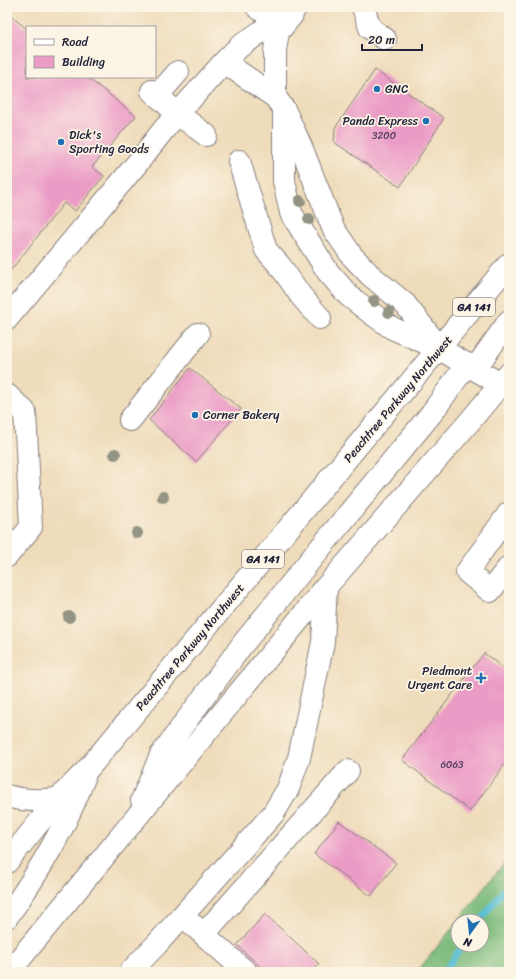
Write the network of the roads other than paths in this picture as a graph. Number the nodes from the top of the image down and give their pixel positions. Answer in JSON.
{"nodes":[{"id":1,"x":257,"y":7,"type":"edge"},
{"id":2,"x":297,"y":7,"type":"edge"},
{"id":3,"x":363,"y":7,"type":"edge"},
{"id":4,"x":277,"y":20,"type":"junction"},
{"id":5,"x":386,"y":39,"type":"dead end"},
{"id":6,"x":224,"y":62,"type":"junction"},
{"id":7,"x":178,"y":72,"type":"dead end"},
{"id":8,"x":280,"y":103,"type":"junction"},
{"id":9,"x":178,"y":114,"type":"junction"},
{"id":10,"x":206,"y":135,"type":"dead end"},
{"id":11,"x":239,"y":161,"type":"dead end"},
{"id":12,"x":509,"y":264,"type":"edge"},
{"id":13,"x":320,"y":318,"type":"dead end"},
{"id":14,"x":7,"y":319,"type":"edge"},
{"id":15,"x":509,"y":321,"type":"edge"},
{"id":16,"x":198,"y":334,"type":"dead end"},
{"id":17,"x":440,"y":349,"type":"junction"},
{"id":18,"x":471,"y":367,"type":"junction"},
{"id":19,"x":506,"y":382,"type":"edge"},
{"id":20,"x":7,"y":395,"type":"edge"},
{"id":21,"x":130,"y":420,"type":"dead end"},
{"id":22,"x":507,"y":520,"type":"edge"},
{"id":23,"x":7,"y":556,"type":"edge"},
{"id":24,"x":509,"y":568,"type":"edge"},
{"id":25,"x":326,"y":587,"type":"junction"},
{"id":26,"x":87,"y":770,"type":"junction"},
{"id":27,"x":348,"y":771,"type":"dead end"},
{"id":28,"x":7,"y":796,"type":"edge"},
{"id":29,"x":58,"y":799,"type":"junction"},
{"id":30,"x":134,"y":820,"type":"junction"},
{"id":31,"x":7,"y":862,"type":"edge"},
{"id":32,"x":183,"y":916,"type":"junction"},
{"id":33,"x":7,"y":917,"type":"edge"},
{"id":34,"x":204,"y":934,"type":"junction"},
{"id":35,"x":9,"y":972,"type":"edge"},
{"id":36,"x":130,"y":972,"type":"edge"},
{"id":37,"x":246,"y":972,"type":"edge"}],
"edges":[{"from":1,"to":4,"type":"main road"},
{"from":2,"to":4,"type":"main road"},
{"from":2,"to":8,"type":"main road"},
{"from":3,"to":5,"type":"main road"},
{"from":4,"to":6,"type":"main road"},
{"from":6,"to":8,"type":"main road"},
{"from":6,"to":9,"type":"main road"},
{"from":7,"to":9,"type":"main road"},
{"from":8,"to":17,"type":"main road"},
{"from":8,"to":17,"type":"main road"},
{"from":9,"to":10,"type":"main road"},
{"from":9,"to":14,"type":"main road"},
{"from":11,"to":13,"type":"main road"},
{"from":12,"to":17,"type":"main road","name":"Peachtree Parkway Northwest","number":"GA 141"},
{"from":15,"to":18,"type":"main road"},
{"from":16,"to":21,"type":"main road"},
{"from":17,"to":18,"type":"main road"},
{"from":17,"to":26,"type":"main road","name":"Peachtree Parkway Northwest","number":"GA 141"},
{"from":18,"to":19,"type":"main road"},
{"from":18,"to":30,"type":"main road"},
{"from":19,"to":25,"type":"main road"},
{"from":20,"to":23,"type":"main road"},
{"from":22,"to":24,"type":"main road"},
{"from":25,"to":30,"type":"main road"},
{"from":25,"to":32,"type":"main road"},
{"from":26,"to":29,"type":"main road","name":"Peachtree Parkway Northwest","number":"GA 141"},
{"from":26,"to":33,"type":"main road"},
{"from":27,"to":34,"type":"main road"},
{"from":28,"to":29,"type":"main road"},
{"from":29,"to":31,"type":"main road","name":"Peachtree Parkway Northwest","number":"GA 141"},
{"from":30,"to":35,"type":"main road"},
{"from":32,"to":34,"type":"main road"},
{"from":32,"to":36,"type":"main road"},
{"from":34,"to":37,"type":"main road"}]}
